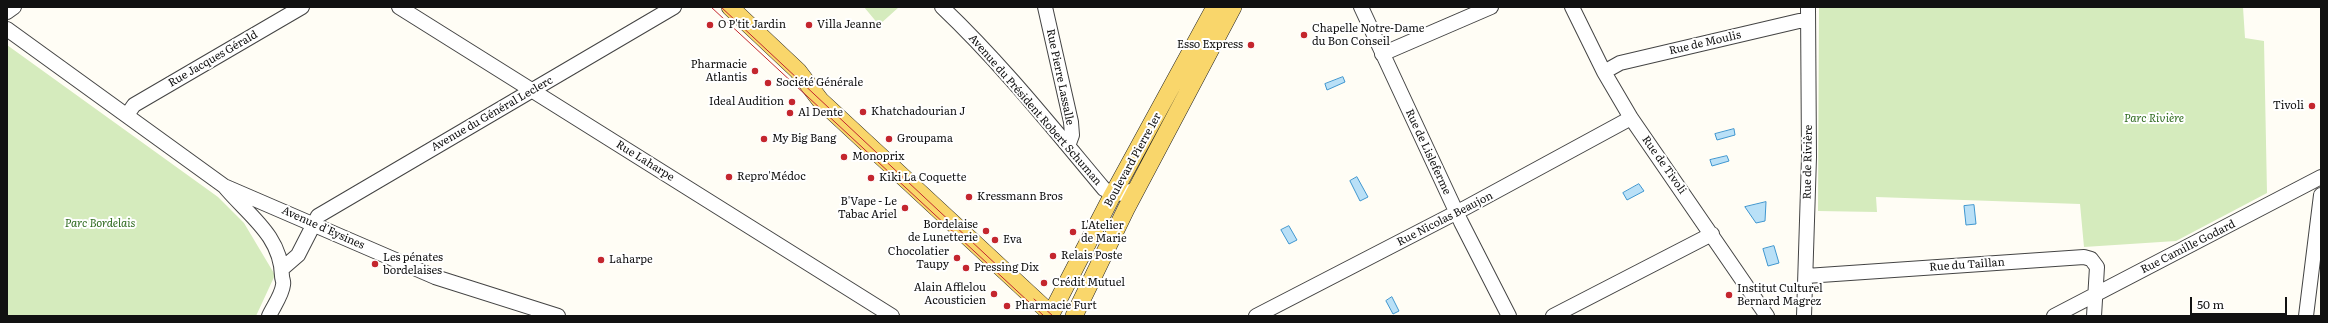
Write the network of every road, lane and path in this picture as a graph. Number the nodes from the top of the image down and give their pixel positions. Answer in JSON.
{"nodes":[{"id":1,"x":14,"y":7,"type":"edge"},
{"id":2,"x":302,"y":7,"type":"edge"},
{"id":3,"x":399,"y":7,"type":"edge"},
{"id":4,"x":674,"y":7,"type":"edge"},
{"id":5,"x":730,"y":7,"type":"edge"},
{"id":6,"x":942,"y":7,"type":"edge"},
{"id":7,"x":1045,"y":7,"type":"edge"},
{"id":8,"x":1215,"y":7,"type":"edge"},
{"id":9,"x":1233,"y":7,"type":"edge"},
{"id":10,"x":1361,"y":7,"type":"edge"},
{"id":11,"x":1491,"y":7,"type":"edge"},
{"id":12,"x":1572,"y":7,"type":"edge"},
{"id":13,"x":7,"y":12,"type":"edge"},
{"id":14,"x":1808,"y":14,"type":"edge"},
{"id":15,"x":7,"y":29,"type":"edge"},
{"id":16,"x":1382,"y":54,"type":"junction"},
{"id":17,"x":1604,"y":72,"type":"junction"},
{"id":18,"x":532,"y":90,"type":"junction"},
{"id":19,"x":127,"y":114,"type":"junction"},
{"id":20,"x":1631,"y":118,"type":"junction"},
{"id":21,"x":1068,"y":146,"type":"junction"},
{"id":22,"x":2319,"y":183,"type":"edge"},
{"id":23,"x":224,"y":186,"type":"junction"},
{"id":24,"x":1137,"y":188,"type":"junction"},
{"id":25,"x":1113,"y":194,"type":"junction"},
{"id":26,"x":2321,"y":195,"type":"edge"},
{"id":27,"x":1456,"y":213,"type":"junction"},
{"id":28,"x":1100,"y":222,"type":"junction"},
{"id":29,"x":313,"y":224,"type":"junction"},
{"id":30,"x":1712,"y":234,"type":"junction"},
{"id":31,"x":283,"y":268,"type":"junction"},
{"id":32,"x":1806,"y":276,"type":"junction"},
{"id":33,"x":2096,"y":293,"type":"junction"},
{"id":34,"x":1083,"y":308,"type":"edge"},
{"id":35,"x":1050,"y":315,"type":"edge"},
{"id":36,"x":269,"y":316,"type":"edge"},
{"id":37,"x":558,"y":316,"type":"edge"},
{"id":38,"x":892,"y":316,"type":"edge"},
{"id":39,"x":1074,"y":316,"type":"edge"},
{"id":40,"x":1256,"y":316,"type":"edge"},
{"id":41,"x":1509,"y":316,"type":"edge"},
{"id":42,"x":1553,"y":316,"type":"edge"},
{"id":43,"x":1767,"y":316,"type":"edge"},
{"id":44,"x":1804,"y":316,"type":"edge"},
{"id":45,"x":2054,"y":316,"type":"edge"},
{"id":46,"x":2094,"y":316,"type":"edge"},
{"id":47,"x":2306,"y":316,"type":"edge"}],
"edges":[{"from":1,"to":13,"type":"street"},
{"from":2,"to":19,"type":"street","name":"Rue Jacques Gérald"},
{"from":3,"to":18,"type":"street","name":"Rue Laharpe"},
{"from":4,"to":18,"type":"street","name":"Avenue du Général Leclerc"},
{"from":5,"to":35,"type":"main road"},
{"from":6,"to":21,"type":"street","name":"Avenue du Président Robert Schuman"},
{"from":7,"to":21,"type":"street","name":"Rue Pierre Lassalle"},
{"from":8,"to":25,"type":"main road","name":"Boulevard Pierre 1er"},
{"from":9,"to":24,"type":"main road","name":"Boulevard Pierre 1er"},
{"from":10,"to":16,"type":"street","name":"Rue de Lisleferme"},
{"from":11,"to":16,"type":"street"},
{"from":12,"to":17,"type":"street","name":"Rue de Tivoli"},
{"from":14,"to":17,"type":"street","name":"Rue de Moulis"},
{"from":14,"to":32,"type":"street","name":"Rue de Rivière"},
{"from":15,"to":19,"type":"street","name":"Avenue d'Eysines"},
{"from":16,"to":27,"type":"street","name":"Rue de Lisleferme"},
{"from":17,"to":20,"type":"street","name":"Rue de Tivoli"},
{"from":18,"to":29,"type":"street","name":"Avenue du Général Leclerc"},
{"from":18,"to":38,"type":"street","name":"Rue Laharpe"},
{"from":19,"to":23,"type":"street","name":"Avenue d'Eysines"},
{"from":20,"to":27,"type":"street","name":"Rue Nicolas Beaujon"},
{"from":20,"to":30,"type":"street","name":"Rue de Tivoli"},
{"from":21,"to":25,"type":"street","name":"Avenue du Président Robert Schuman"},
{"from":22,"to":33,"type":"street","name":"Rue Camille Godard"},
{"from":23,"to":29,"type":"street","name":"Avenue d'Eysines"},
{"from":23,"to":31,"type":"street","name":"Avenue d'Eysines"},
{"from":24,"to":25,"type":"street"},
{"from":24,"to":34,"type":"main road","name":"Boulevard Pierre 1er"},
{"from":25,"to":28,"type":"main road","name":"Boulevard Pierre 1er"},
{"from":26,"to":47,"type":"street"},
{"from":27,"to":40,"type":"street","name":"Rue Nicolas Beaujon"},
{"from":27,"to":41,"type":"street","name":"Rue de Lisleferme"},
{"from":28,"to":34,"type":"main road"},
{"from":28,"to":35,"type":"main road","name":"Boulevard Pierre 1er"},
{"from":29,"to":31,"type":"street"},
{"from":29,"to":37,"type":"street","name":"Avenue d'Eysines"},
{"from":30,"to":42,"type":"street"},
{"from":30,"to":43,"type":"street","name":"Rue de Tivoli"},
{"from":31,"to":36,"type":"street"},
{"from":32,"to":33,"type":"street","name":"Rue du Taillan"},
{"from":32,"to":44,"type":"street","name":"Rue de Rivière"},
{"from":33,"to":45,"type":"street","name":"Rue Camille Godard"},
{"from":33,"to":46,"type":"street"},
{"from":34,"to":39,"type":"main road","name":"Boulevard Pierre 1er"}]}
